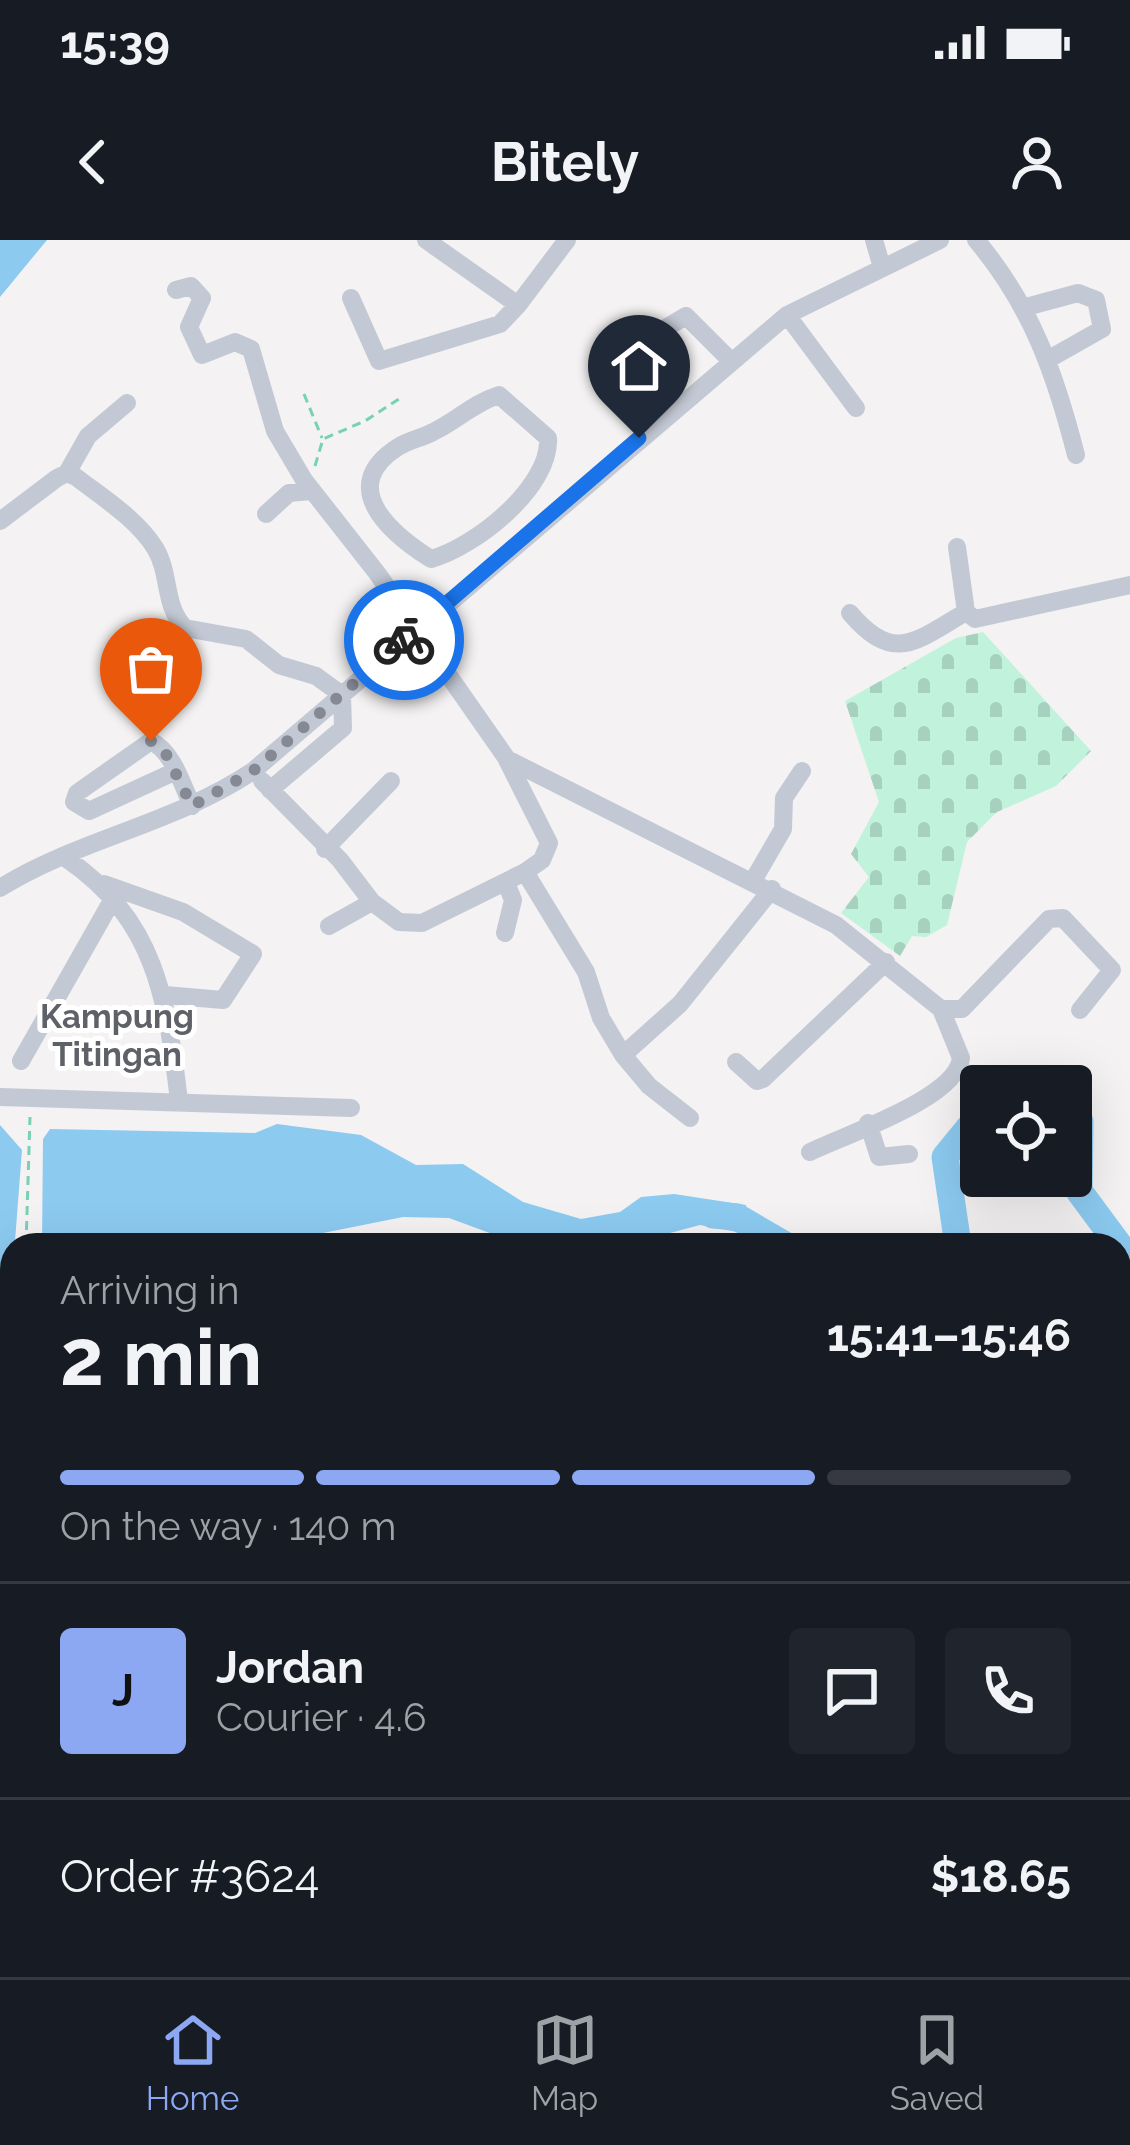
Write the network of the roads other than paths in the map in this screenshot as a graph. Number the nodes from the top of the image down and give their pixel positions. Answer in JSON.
{"nodes":[{"id":1,"x":426,"y":240,"type":"edge"},
{"id":2,"x":567,"y":240,"type":"edge"},
{"id":3,"x":874,"y":240,"type":"edge"},
{"id":4,"x":940,"y":240,"type":"edge"},
{"id":5,"x":976,"y":240,"type":"edge"},
{"id":6,"x":881,"y":264,"type":"junction"},
{"id":7,"x":176,"y":290,"type":"dead end"},
{"id":8,"x":351,"y":298,"type":"dead end"},
{"id":9,"x":518,"y":305,"type":"junction"},
{"id":10,"x":1026,"y":307,"type":"junction"},
{"id":11,"x":787,"y":315,"type":"junction"},
{"id":12,"x":659,"y":332,"type":"dead end"},
{"id":13,"x":1049,"y":358,"type":"junction"},
{"id":14,"x":730,"y":359,"type":"junction"},
{"id":15,"x":127,"y":404,"type":"dead end"},
{"id":16,"x":856,"y":408,"type":"dead end"},
{"id":17,"x":1076,"y":455,"type":"dead end"},
{"id":18,"x":67,"y":472,"type":"junction"},
{"id":19,"x":311,"y":491,"type":"junction"},
{"id":20,"x":502,"y":513,"type":"junction"},
{"id":21,"x":266,"y":514,"type":"dead end"},
{"id":22,"x":0,"y":520,"type":"edge"},
{"id":23,"x":527,"y":535,"type":"junction"},
{"id":24,"x":957,"y":547,"type":"dead end"},
{"id":25,"x":1130,"y":585,"type":"edge"},
{"id":26,"x":966,"y":611,"type":"junction"},
{"id":27,"x":850,"y":613,"type":"dead end"},
{"id":28,"x":416,"y":630,"type":"junction"},
{"id":29,"x":342,"y":695,"type":"junction"},
{"id":30,"x":507,"y":759,"type":"junction"},
{"id":31,"x":176,"y":771,"type":"junction"},
{"id":32,"x":253,"y":771,"type":"junction"},
{"id":33,"x":802,"y":772,"type":"dead end"},
{"id":34,"x":391,"y":781,"type":"dead end"},
{"id":35,"x":270,"y":790,"type":"junction"},
{"id":36,"x":192,"y":806,"type":"junction"},
{"id":37,"x":325,"y":849,"type":"junction"},
{"id":38,"x":67,"y":859,"type":"junction"},
{"id":39,"x":525,"y":872,"type":"junction"},
{"id":40,"x":506,"y":883,"type":"junction"},
{"id":41,"x":763,"y":884,"type":"junction"},
{"id":42,"x":0,"y":888,"type":"edge"},
{"id":43,"x":109,"y":890,"type":"junction"},
{"id":44,"x":372,"y":902,"type":"junction"},
{"id":45,"x":329,"y":926,"type":"dead end"},
{"id":46,"x":506,"y":933,"type":"dead end"},
{"id":47,"x":886,"y":962,"type":"junction"},
{"id":48,"x":165,"y":995,"type":"junction"},
{"id":49,"x":941,"y":1009,"type":"junction"},
{"id":50,"x":1079,"y":1010,"type":"dead end"},
{"id":51,"x":623,"y":1055,"type":"junction"},
{"id":52,"x":21,"y":1061,"type":"dead end"},
{"id":53,"x":736,"y":1063,"type":"dead end"},
{"id":54,"x":0,"y":1097,"type":"edge"},
{"id":55,"x":179,"y":1101,"type":"junction"},
{"id":56,"x":351,"y":1108,"type":"dead end"},
{"id":57,"x":690,"y":1118,"type":"dead end"},
{"id":58,"x":868,"y":1123,"type":"junction"},
{"id":59,"x":810,"y":1152,"type":"dead end"},
{"id":60,"x":909,"y":1154,"type":"dead end"}],
"edges":[{"from":1,"to":9,"type":"street"},
{"from":2,"to":9,"type":"street"},
{"from":3,"to":6,"type":"street"},
{"from":4,"to":6,"type":"street"},
{"from":5,"to":10,"type":"street"},
{"from":6,"to":11,"type":"street"},
{"from":7,"to":19,"type":"street"},
{"from":8,"to":9,"type":"street"},
{"from":10,"to":13,"type":"street"},
{"from":10,"to":13,"type":"street"},
{"from":11,"to":14,"type":"street"},
{"from":11,"to":16,"type":"street"},
{"from":12,"to":14,"type":"street"},
{"from":13,"to":17,"type":"street"},
{"from":14,"to":23,"type":"street"},
{"from":15,"to":18,"type":"street"},
{"from":18,"to":22,"type":"street"},
{"from":18,"to":29,"type":"street"},
{"from":19,"to":21,"type":"street"},
{"from":19,"to":28,"type":"street"},
{"from":20,"to":20,"type":"street"},
{"from":20,"to":23,"type":"street"},
{"from":23,"to":28,"type":"street"},
{"from":24,"to":26,"type":"street"},
{"from":25,"to":26,"type":"street"},
{"from":26,"to":27,"type":"street"},
{"from":28,"to":29,"type":"street"},
{"from":28,"to":30,"type":"street"},
{"from":29,"to":32,"type":"street"},
{"from":29,"to":35,"type":"street"},
{"from":30,"to":39,"type":"street"},
{"from":30,"to":41,"type":"street"},
{"from":31,"to":31,"type":"street"},
{"from":31,"to":36,"type":"street"},
{"from":32,"to":35,"type":"street"},
{"from":32,"to":36,"type":"street"},
{"from":33,"to":41,"type":"street"},
{"from":34,"to":37,"type":"street"},
{"from":35,"to":37,"type":"street"},
{"from":36,"to":38,"type":"street"},
{"from":37,"to":44,"type":"street"},
{"from":38,"to":42,"type":"street"},
{"from":38,"to":43,"type":"street"},
{"from":39,"to":40,"type":"street"},
{"from":39,"to":51,"type":"street"},
{"from":40,"to":44,"type":"street"},
{"from":40,"to":46,"type":"street"},
{"from":41,"to":47,"type":"street"},
{"from":41,"to":51,"type":"street"},
{"from":43,"to":48,"type":"street"},
{"from":43,"to":48,"type":"street"},
{"from":43,"to":52,"type":"street"},
{"from":44,"to":45,"type":"street"},
{"from":47,"to":49,"type":"street"},
{"from":47,"to":53,"type":"street"},
{"from":48,"to":55,"type":"street"},
{"from":49,"to":50,"type":"street"},
{"from":49,"to":58,"type":"street"},
{"from":51,"to":57,"type":"street"},
{"from":54,"to":55,"type":"street"},
{"from":55,"to":56,"type":"street"},
{"from":58,"to":59,"type":"street"},
{"from":58,"to":60,"type":"street"}]}
